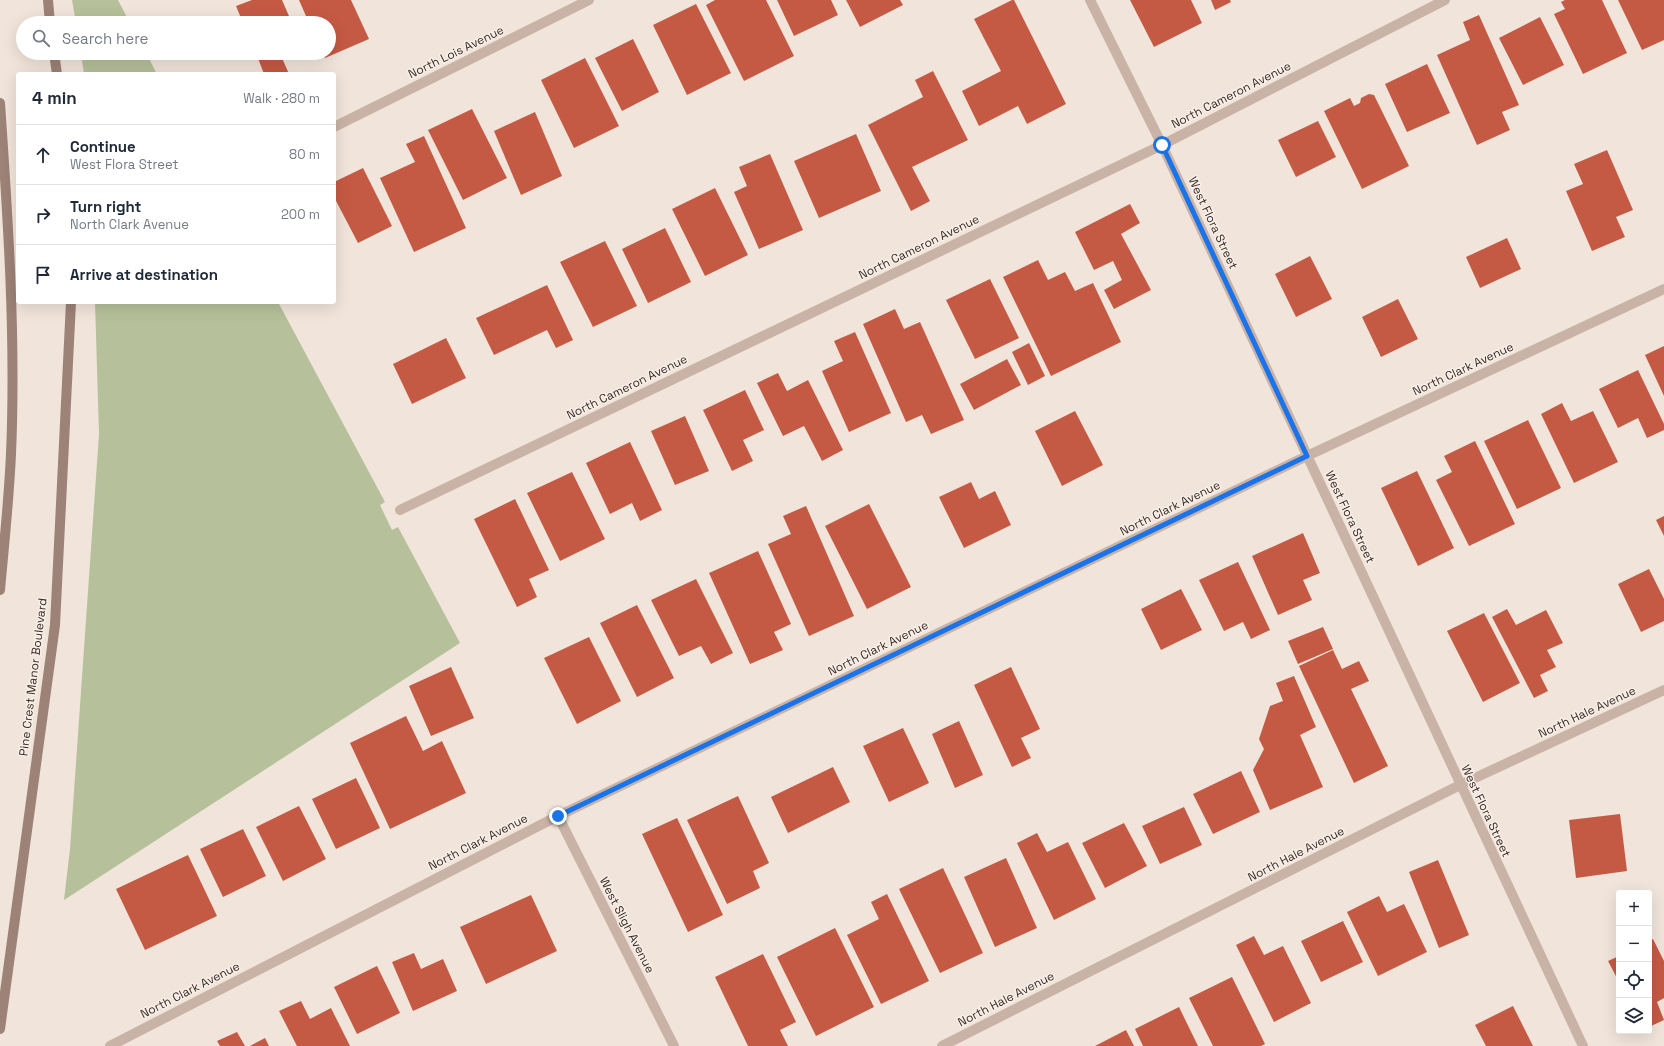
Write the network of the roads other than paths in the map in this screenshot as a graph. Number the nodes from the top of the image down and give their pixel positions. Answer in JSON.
{"nodes":[{"id":1,"x":48,"y":0,"type":"edge"},
{"id":2,"x":589,"y":0,"type":"edge"},
{"id":3,"x":1090,"y":0,"type":"edge"},
{"id":4,"x":1445,"y":0,"type":"edge"},
{"id":5,"x":49,"y":16,"type":"edge"},
{"id":6,"x":55,"y":60,"type":"edge"},
{"id":7,"x":57,"y":72,"type":"edge"},
{"id":8,"x":0,"y":103,"type":"edge"},
{"id":9,"x":336,"y":126,"type":"edge"},
{"id":10,"x":1162,"y":145,"type":"junction"},
{"id":11,"x":1664,"y":289,"type":"edge"},
{"id":12,"x":71,"y":304,"type":"edge"},
{"id":13,"x":1307,"y":456,"type":"junction"},
{"id":14,"x":400,"y":510,"type":"dead end"},
{"id":15,"x":0,"y":590,"type":"edge"},
{"id":16,"x":1664,"y":690,"type":"edge"},
{"id":17,"x":1460,"y":785,"type":"junction"},
{"id":18,"x":558,"y":816,"type":"junction"},
{"id":19,"x":0,"y":1029,"type":"edge"},
{"id":20,"x":110,"y":1046,"type":"edge"},
{"id":21,"x":674,"y":1046,"type":"edge"},
{"id":22,"x":942,"y":1046,"type":"edge"},
{"id":23,"x":1583,"y":1046,"type":"edge"}],
"edges":[{"from":1,"to":5,"type":"main road"},
{"from":2,"to":9,"type":"street","name":"North Lois Avenue"},
{"from":3,"to":10,"type":"street","name":"West Flora Street"},
{"from":4,"to":10,"type":"street","name":"North Cameron Avenue"},
{"from":6,"to":7,"type":"main road"},
{"from":8,"to":15,"type":"main road"},
{"from":10,"to":13,"type":"street","name":"West Flora Street"},
{"from":10,"to":14,"type":"street","name":"North Cameron Avenue"},
{"from":11,"to":13,"type":"street","name":"North Clark Avenue"},
{"from":12,"to":19,"type":"main road","name":"Pine Crest Manor Boulevard"},
{"from":13,"to":17,"type":"street","name":"West Flora Street"},
{"from":13,"to":18,"type":"street","name":"North Clark Avenue"},
{"from":16,"to":17,"type":"street","name":"North Hale Avenue"},
{"from":17,"to":22,"type":"street","name":"North Hale Avenue"},
{"from":17,"to":23,"type":"street","name":"West Flora Street"},
{"from":18,"to":20,"type":"street","name":"North Clark Avenue"},
{"from":18,"to":21,"type":"street","name":"West Sligh Avenue"}]}
